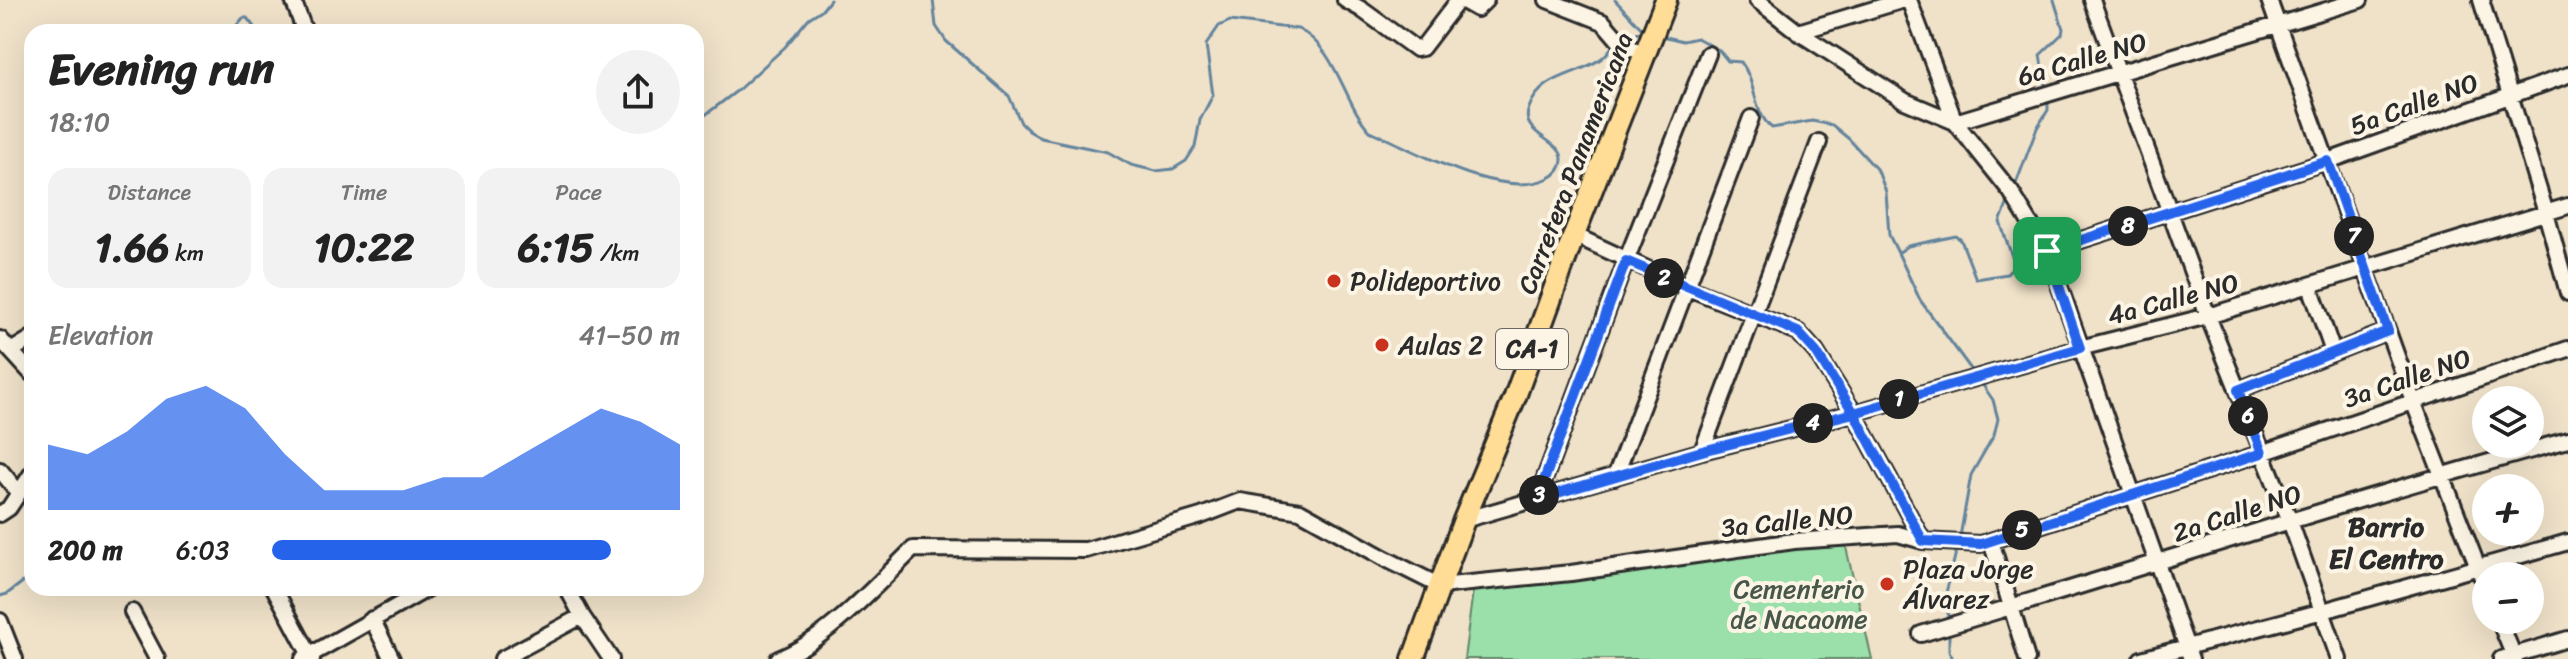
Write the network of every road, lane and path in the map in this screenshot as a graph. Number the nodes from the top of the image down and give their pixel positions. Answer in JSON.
{"nodes":[{"id":1,"x":293,"y":0,"type":"edge"},
{"id":2,"x":1345,"y":0,"type":"edge"},
{"id":3,"x":1486,"y":0,"type":"edge"},
{"id":4,"x":1547,"y":0,"type":"edge"},
{"id":5,"x":1666,"y":0,"type":"edge"},
{"id":6,"x":1757,"y":0,"type":"edge"},
{"id":7,"x":1906,"y":0,"type":"edge"},
{"id":8,"x":2092,"y":0,"type":"edge"},
{"id":9,"x":2269,"y":0,"type":"edge"},
{"id":10,"x":2360,"y":0,"type":"edge"},
{"id":11,"x":2481,"y":0,"type":"edge"},
{"id":12,"x":302,"y":24,"type":"edge"},
{"id":13,"x":2278,"y":25,"type":"junction"},
{"id":14,"x":1798,"y":32,"type":"junction"},
{"id":15,"x":1650,"y":40,"type":"junction"},
{"id":16,"x":1708,"y":54,"type":"dead end"},
{"id":17,"x":2120,"y":74,"type":"junction"},
{"id":18,"x":2568,"y":75,"type":"edge"},
{"id":19,"x":2509,"y":94,"type":"junction"},
{"id":20,"x":1751,"y":118,"type":"dead end"},
{"id":21,"x":1955,"y":122,"type":"junction"},
{"id":22,"x":1819,"y":142,"type":"dead end"},
{"id":23,"x":2328,"y":161,"type":"junction"},
{"id":24,"x":2568,"y":206,"type":"edge"},
{"id":25,"x":2171,"y":213,"type":"junction"},
{"id":26,"x":2546,"y":213,"type":"junction"},
{"id":27,"x":1574,"y":235,"type":"junction"},
{"id":28,"x":2047,"y":251,"type":"junction"},
{"id":29,"x":1626,"y":261,"type":"junction"},
{"id":30,"x":2365,"y":268,"type":"junction"},
{"id":31,"x":2310,"y":286,"type":"junction"},
{"id":32,"x":1686,"y":287,"type":"junction"},
{"id":33,"x":2568,"y":293,"type":"edge"},
{"id":34,"x":1753,"y":315,"type":"junction"},
{"id":35,"x":2208,"y":316,"type":"junction"},
{"id":36,"x":2388,"y":331,"type":"junction"},
{"id":37,"x":0,"y":339,"type":"edge"},
{"id":38,"x":24,"y":343,"type":"edge"},
{"id":39,"x":2080,"y":348,"type":"junction"},
{"id":40,"x":2568,"y":349,"type":"edge"},
{"id":41,"x":11,"y":351,"type":"junction"},
{"id":42,"x":2333,"y":352,"type":"junction"},
{"id":43,"x":24,"y":365,"type":"edge"},
{"id":44,"x":2238,"y":390,"type":"junction"},
{"id":45,"x":2413,"y":401,"type":"junction"},
{"id":46,"x":1854,"y":413,"type":"junction"},
{"id":47,"x":2568,"y":440,"type":"edge"},
{"id":48,"x":1702,"y":451,"type":"junction"},
{"id":49,"x":2262,"y":453,"type":"junction"},
{"id":50,"x":0,"y":470,"type":"edge"},
{"id":51,"x":2441,"y":475,"type":"junction"},
{"id":52,"x":1615,"y":477,"type":"junction"},
{"id":53,"x":24,"y":485,"type":"edge"},
{"id":54,"x":19,"y":493,"type":"junction"},
{"id":55,"x":2132,"y":493,"type":"junction"},
{"id":56,"x":1537,"y":499,"type":"junction"},
{"id":57,"x":0,"y":514,"type":"edge"},
{"id":58,"x":1464,"y":520,"type":"junction"},
{"id":59,"x":2290,"y":521,"type":"junction"},
{"id":60,"x":1923,"y":541,"type":"junction"},
{"id":61,"x":1991,"y":541,"type":"junction"},
{"id":62,"x":2568,"y":542,"type":"edge"},
{"id":63,"x":2476,"y":562,"type":"edge"},
{"id":64,"x":2499,"y":562,"type":"edge"},
{"id":65,"x":2157,"y":564,"type":"junction"},
{"id":66,"x":2472,"y":570,"type":"edge"},
{"id":67,"x":1440,"y":586,"type":"junction"},
{"id":68,"x":278,"y":596,"type":"edge"},
{"id":69,"x":414,"y":596,"type":"edge"},
{"id":70,"x":571,"y":596,"type":"edge"},
{"id":71,"x":2011,"y":607,"type":"junction"},
{"id":72,"x":2323,"y":611,"type":"junction"},
{"id":73,"x":132,"y":612,"type":"dead end"},
{"id":74,"x":582,"y":616,"type":"junction"},
{"id":75,"x":372,"y":619,"type":"junction"},
{"id":76,"x":0,"y":621,"type":"edge"},
{"id":77,"x":1921,"y":634,"type":"dead end"},
{"id":78,"x":2503,"y":634,"type":"edge"},
{"id":79,"x":2568,"y":639,"type":"edge"},
{"id":80,"x":2188,"y":652,"type":"edge"},
{"id":81,"x":308,"y":658,"type":"edge"},
{"id":82,"x":2510,"y":658,"type":"edge"},
{"id":83,"x":15,"y":659,"type":"edge"},
{"id":84,"x":157,"y":659,"type":"edge"},
{"id":85,"x":392,"y":659,"type":"edge"},
{"id":86,"x":502,"y":659,"type":"edge"},
{"id":87,"x":611,"y":659,"type":"edge"},
{"id":88,"x":778,"y":659,"type":"edge"},
{"id":89,"x":1413,"y":659,"type":"edge"},
{"id":90,"x":2027,"y":659,"type":"edge"},
{"id":91,"x":2141,"y":659,"type":"edge"},
{"id":92,"x":2339,"y":659,"type":"edge"}],
"edges":[{"from":1,"to":12,"type":"street"},
{"from":2,"to":3,"type":"street"},
{"from":4,"to":15,"type":"street"},
{"from":5,"to":15,"type":"highway","name":"Carretera Panamericana","number":"CA-1"},
{"from":6,"to":14,"type":"street"},
{"from":7,"to":14,"type":"street"},
{"from":7,"to":21,"type":"street"},
{"from":8,"to":17,"type":"street"},
{"from":9,"to":13,"type":"street"},
{"from":10,"to":13,"type":"street","name":"6a Calle NO"},
{"from":11,"to":19,"type":"street"},
{"from":13,"to":17,"type":"street","name":"6a Calle NO"},
{"from":13,"to":23,"type":"street"},
{"from":14,"to":21,"type":"street"},
{"from":15,"to":27,"type":"highway","name":"Carretera Panamericana","number":"CA-1"},
{"from":16,"to":29,"type":"street"},
{"from":17,"to":21,"type":"street","name":"6a Calle NO"},
{"from":17,"to":25,"type":"street"},
{"from":18,"to":19,"type":"street","name":"5a Calle NO"},
{"from":19,"to":23,"type":"street","name":"5a Calle NO"},
{"from":19,"to":26,"type":"street"},
{"from":20,"to":32,"type":"street"},
{"from":21,"to":28,"type":"street"},
{"from":22,"to":34,"type":"street"},
{"from":23,"to":25,"type":"street","name":"5a Calle NO"},
{"from":23,"to":30,"type":"street"},
{"from":24,"to":26,"type":"street","name":"4a Calle NO"},
{"from":25,"to":28,"type":"street","name":"5a Calle NO"},
{"from":25,"to":35,"type":"street"},
{"from":26,"to":30,"type":"street","name":"4a Calle NO"},
{"from":26,"to":33,"type":"street"},
{"from":27,"to":29,"type":"street"},
{"from":27,"to":58,"type":"highway","name":"Carretera Panamericana","number":"CA-1"},
{"from":28,"to":39,"type":"street"},
{"from":29,"to":32,"type":"street"},
{"from":29,"to":56,"type":"street"},
{"from":30,"to":31,"type":"street","name":"4a Calle NO"},
{"from":30,"to":36,"type":"street"},
{"from":31,"to":35,"type":"street","name":"4a Calle NO"},
{"from":31,"to":42,"type":"street"},
{"from":32,"to":34,"type":"street"},
{"from":32,"to":52,"type":"street"},
{"from":34,"to":46,"type":"street"},
{"from":34,"to":48,"type":"street"},
{"from":35,"to":39,"type":"street","name":"4a Calle NO"},
{"from":35,"to":44,"type":"street"},
{"from":36,"to":42,"type":"street"},
{"from":36,"to":45,"type":"street"},
{"from":37,"to":41,"type":"street"},
{"from":38,"to":41,"type":"street"},
{"from":39,"to":46,"type":"street","name":"4a Calle NO"},
{"from":39,"to":55,"type":"street"},
{"from":40,"to":45,"type":"street","name":"3a Calle NO"},
{"from":41,"to":43,"type":"street"},
{"from":42,"to":44,"type":"street"},
{"from":44,"to":49,"type":"street"},
{"from":45,"to":49,"type":"street","name":"3a Calle NO"},
{"from":45,"to":51,"type":"street"},
{"from":46,"to":48,"type":"street","name":"4a Calle NO"},
{"from":46,"to":60,"type":"street"},
{"from":47,"to":51,"type":"street","name":"2a Calle NO"},
{"from":48,"to":52,"type":"street","name":"4a Calle NO"},
{"from":49,"to":55,"type":"street","name":"3a Calle NO"},
{"from":49,"to":59,"type":"street"},
{"from":50,"to":54,"type":"street"},
{"from":51,"to":59,"type":"street","name":"2a Calle NO"},
{"from":51,"to":63,"type":"street"},
{"from":52,"to":56,"type":"street","name":"4a Calle NO"},
{"from":53,"to":54,"type":"street"},
{"from":54,"to":57,"type":"street"},
{"from":55,"to":61,"type":"street","name":"3a Calle NO"},
{"from":55,"to":65,"type":"street"},
{"from":56,"to":58,"type":"street","name":"4a Calle NO"},
{"from":58,"to":67,"type":"highway","name":"Carretera Panamericana","number":"CA-1"},
{"from":59,"to":65,"type":"street","name":"2a Calle NO"},
{"from":59,"to":72,"type":"street"},
{"from":60,"to":61,"type":"street","name":"3a Calle NO"},
{"from":60,"to":67,"type":"street","name":"3a Calle NO"},
{"from":61,"to":71,"type":"street"},
{"from":62,"to":64,"type":"street"},
{"from":65,"to":71,"type":"street","name":"2a Calle NO"},
{"from":65,"to":80,"type":"street"},
{"from":66,"to":72,"type":"street"},
{"from":67,"to":88,"type":"street"},
{"from":67,"to":89,"type":"highway","name":"Carretera Panamericana","number":"CA-1"},
{"from":68,"to":81,"type":"street"},
{"from":69,"to":75,"type":"street"},
{"from":70,"to":74,"type":"street"},
{"from":71,"to":77,"type":"street","name":"2a Calle NO"},
{"from":71,"to":90,"type":"street"},
{"from":72,"to":80,"type":"street"},
{"from":72,"to":92,"type":"street"},
{"from":73,"to":84,"type":"street"},
{"from":74,"to":86,"type":"street"},
{"from":74,"to":87,"type":"street"},
{"from":75,"to":81,"type":"street"},
{"from":75,"to":85,"type":"street"},
{"from":76,"to":83,"type":"street"},
{"from":78,"to":82,"type":"street"},
{"from":79,"to":82,"type":"street"},
{"from":80,"to":91,"type":"street"}]}
